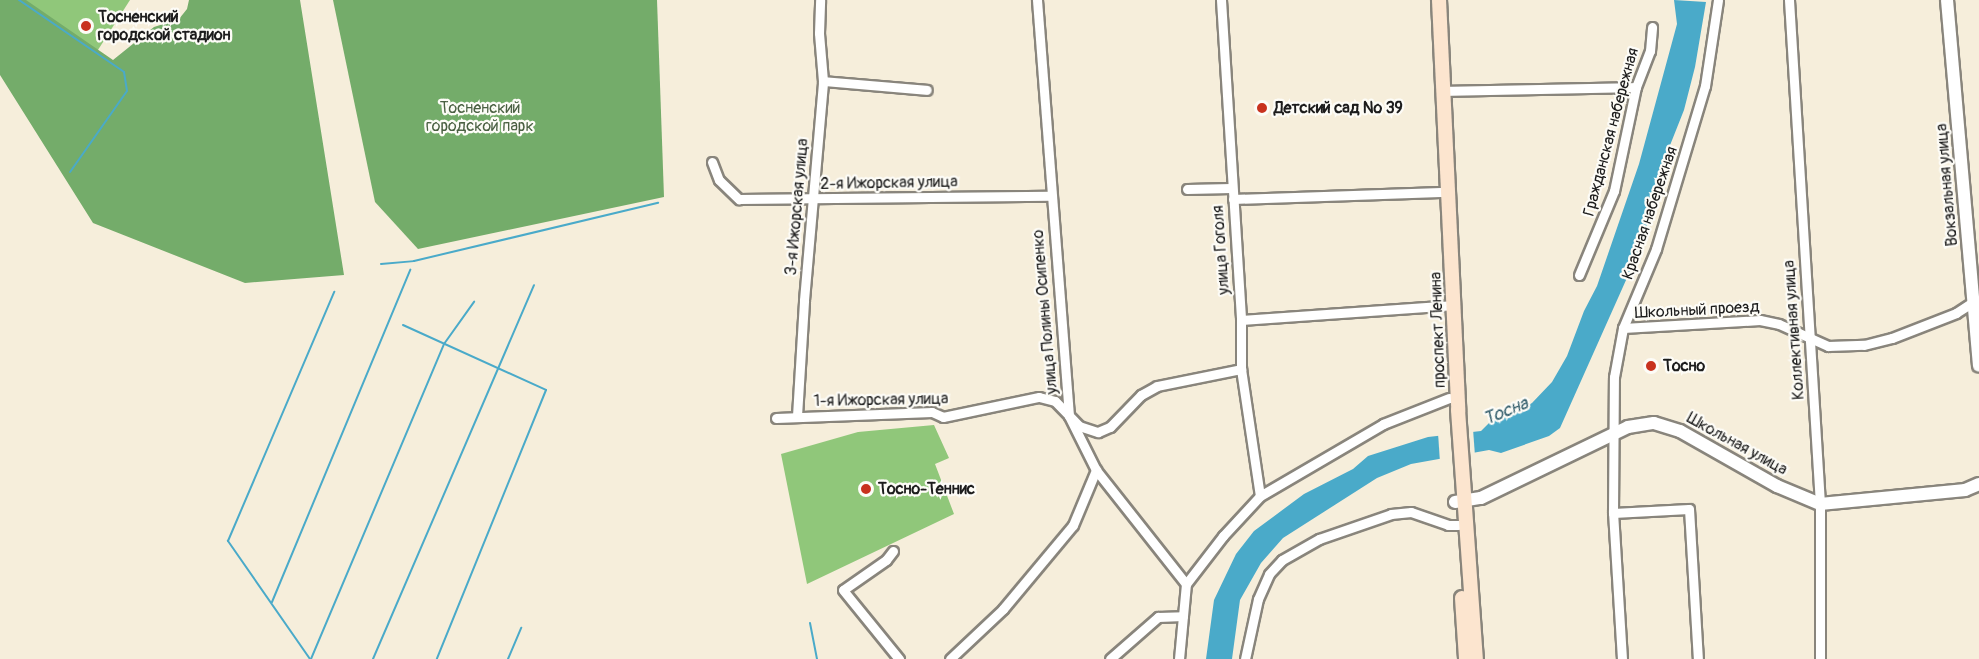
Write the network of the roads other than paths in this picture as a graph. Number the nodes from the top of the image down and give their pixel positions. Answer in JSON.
{"nodes":[{"id":1,"x":820,"y":0,"type":"edge"},
{"id":2,"x":1037,"y":0,"type":"edge"},
{"id":3,"x":1221,"y":0,"type":"edge"},
{"id":4,"x":1430,"y":0,"type":"edge"},
{"id":5,"x":1439,"y":0,"type":"edge"},
{"id":6,"x":1719,"y":0,"type":"edge"},
{"id":7,"x":1790,"y":0,"type":"edge"},
{"id":8,"x":1947,"y":0,"type":"edge"},
{"id":9,"x":1652,"y":27,"type":"dead end"},
{"id":10,"x":823,"y":81,"type":"junction"},
{"id":11,"x":1636,"y":87,"type":"junction"},
{"id":12,"x":927,"y":90,"type":"dead end"},
{"id":13,"x":1444,"y":90,"type":"junction"},
{"id":14,"x":712,"y":162,"type":"dead end"},
{"id":15,"x":1232,"y":188,"type":"junction"},
{"id":16,"x":1187,"y":189,"type":"dead end"},
{"id":17,"x":1445,"y":192,"type":"junction"},
{"id":18,"x":1050,"y":196,"type":"junction"},
{"id":19,"x":1233,"y":199,"type":"junction"},
{"id":20,"x":813,"y":200,"type":"junction"},
{"id":21,"x":1579,"y":275,"type":"dead end"},
{"id":22,"x":1976,"y":302,"type":"edge"},
{"id":23,"x":1450,"y":305,"type":"junction"},
{"id":24,"x":1241,"y":320,"type":"junction"},
{"id":25,"x":1623,"y":328,"type":"junction"},
{"id":26,"x":1810,"y":338,"type":"junction"},
{"id":27,"x":1979,"y":366,"type":"edge"},
{"id":28,"x":1241,"y":369,"type":"junction"},
{"id":29,"x":1452,"y":406,"type":"junction"},
{"id":30,"x":797,"y":416,"type":"junction"},
{"id":31,"x":1069,"y":416,"type":"junction"},
{"id":32,"x":776,"y":418,"type":"dead end"},
{"id":33,"x":1614,"y":434,"type":"junction"},
{"id":34,"x":1096,"y":470,"type":"junction"},
{"id":35,"x":1979,"y":484,"type":"edge"},
{"id":36,"x":1260,"y":496,"type":"junction"},
{"id":37,"x":1460,"y":501,"type":"junction"},
{"id":38,"x":1820,"y":504,"type":"junction"},
{"id":39,"x":1613,"y":513,"type":"junction"},
{"id":40,"x":1458,"y":525,"type":"junction"},
{"id":41,"x":893,"y":550,"type":"dead end"},
{"id":42,"x":1186,"y":584,"type":"junction"},
{"id":43,"x":1184,"y":616,"type":"junction"},
{"id":44,"x":899,"y":659,"type":"edge"},
{"id":45,"x":950,"y":659,"type":"edge"},
{"id":46,"x":1110,"y":659,"type":"edge"},
{"id":47,"x":1179,"y":659,"type":"edge"},
{"id":48,"x":1245,"y":659,"type":"edge"},
{"id":49,"x":1466,"y":659,"type":"edge"},
{"id":50,"x":1476,"y":659,"type":"edge"},
{"id":51,"x":1622,"y":659,"type":"edge"},
{"id":52,"x":1698,"y":659,"type":"edge"},
{"id":53,"x":1820,"y":659,"type":"edge"}],
"edges":[{"from":1,"to":10,"type":"street","name":"3-я Ижорская улица"},
{"from":2,"to":18,"type":"street","name":"улица Полины Осипенко"},
{"from":3,"to":15,"type":"street","name":"улица Гоголя"},
{"from":4,"to":17,"type":"main road","name":"проспект Ленина"},
{"from":5,"to":13,"type":"main road","name":"проспект Ленина"},
{"from":6,"to":25,"type":"street","name":"Красная набережная"},
{"from":7,"to":26,"type":"street","name":"Коллективная улица"},
{"from":8,"to":22,"type":"street","name":"Вокзальная улица"},
{"from":9,"to":11,"type":"street","name":"Гражданская набережная"},
{"from":10,"to":12,"type":"street"},
{"from":10,"to":20,"type":"street","name":"3-я Ижорская улица"},
{"from":11,"to":13,"type":"street"},
{"from":11,"to":21,"type":"street","name":"Гражданская набережная"},
{"from":13,"to":17,"type":"main road","name":"проспект Ленина"},
{"from":14,"to":20,"type":"street","name":"2-я Ижорская улица"},
{"from":15,"to":16,"type":"street"},
{"from":15,"to":19,"type":"street","name":"улица Гоголя"},
{"from":17,"to":19,"type":"street"},
{"from":17,"to":23,"type":"main road","name":"проспект Ленина"},
{"from":18,"to":20,"type":"street","name":"2-я Ижорская улица"},
{"from":18,"to":31,"type":"street","name":"улица Полины Осипенко"},
{"from":19,"to":24,"type":"street","name":"улица Гоголя"},
{"from":20,"to":30,"type":"street","name":"3-я Ижорская улица"},
{"from":22,"to":26,"type":"street","name":"Школьный проезд"},
{"from":22,"to":27,"type":"street","name":"Вокзальная улица"},
{"from":23,"to":24,"type":"street"},
{"from":23,"to":29,"type":"main road","name":"проспект Ленина"},
{"from":24,"to":28,"type":"street","name":"улица Гоголя"},
{"from":25,"to":26,"type":"street","name":"Школьный проезд"},
{"from":25,"to":33,"type":"street","name":"Красная набережная"},
{"from":26,"to":38,"type":"street","name":"Коллективная улица"},
{"from":28,"to":31,"type":"street","name":"1-я Ижорская улица"},
{"from":28,"to":36,"type":"street","name":"улица Гоголя"},
{"from":29,"to":36,"type":"street"},
{"from":29,"to":37,"type":"main road","name":"проспект Ленина"},
{"from":30,"to":31,"type":"street","name":"1-я Ижорская улица"},
{"from":30,"to":32,"type":"street","name":"1-я Ижорская улица"},
{"from":31,"to":34,"type":"street","name":"улица Полины Осипенко"},
{"from":33,"to":37,"type":"street","name":"Школьная улица"},
{"from":33,"to":38,"type":"street","name":"Школьная улица"},
{"from":33,"to":39,"type":"street","name":"Красная набережная"},
{"from":34,"to":42,"type":"street","name":"улица Полины Осипенко"},
{"from":34,"to":45,"type":"street"},
{"from":35,"to":38,"type":"street","name":"Школьная улица"},
{"from":36,"to":42,"type":"street"},
{"from":37,"to":40,"type":"main road","name":"проспект Ленина"},
{"from":37,"to":50,"type":"main road","name":"проспект Ленина"},
{"from":38,"to":53,"type":"street","name":"Коллективная улица"},
{"from":39,"to":51,"type":"street","name":"Красная набережная"},
{"from":39,"to":52,"type":"street"},
{"from":40,"to":48,"type":"street"},
{"from":40,"to":49,"type":"main road","name":"проспект Ленина"},
{"from":41,"to":44,"type":"street"},
{"from":42,"to":43,"type":"street"},
{"from":43,"to":46,"type":"street"},
{"from":43,"to":47,"type":"street"}]}
